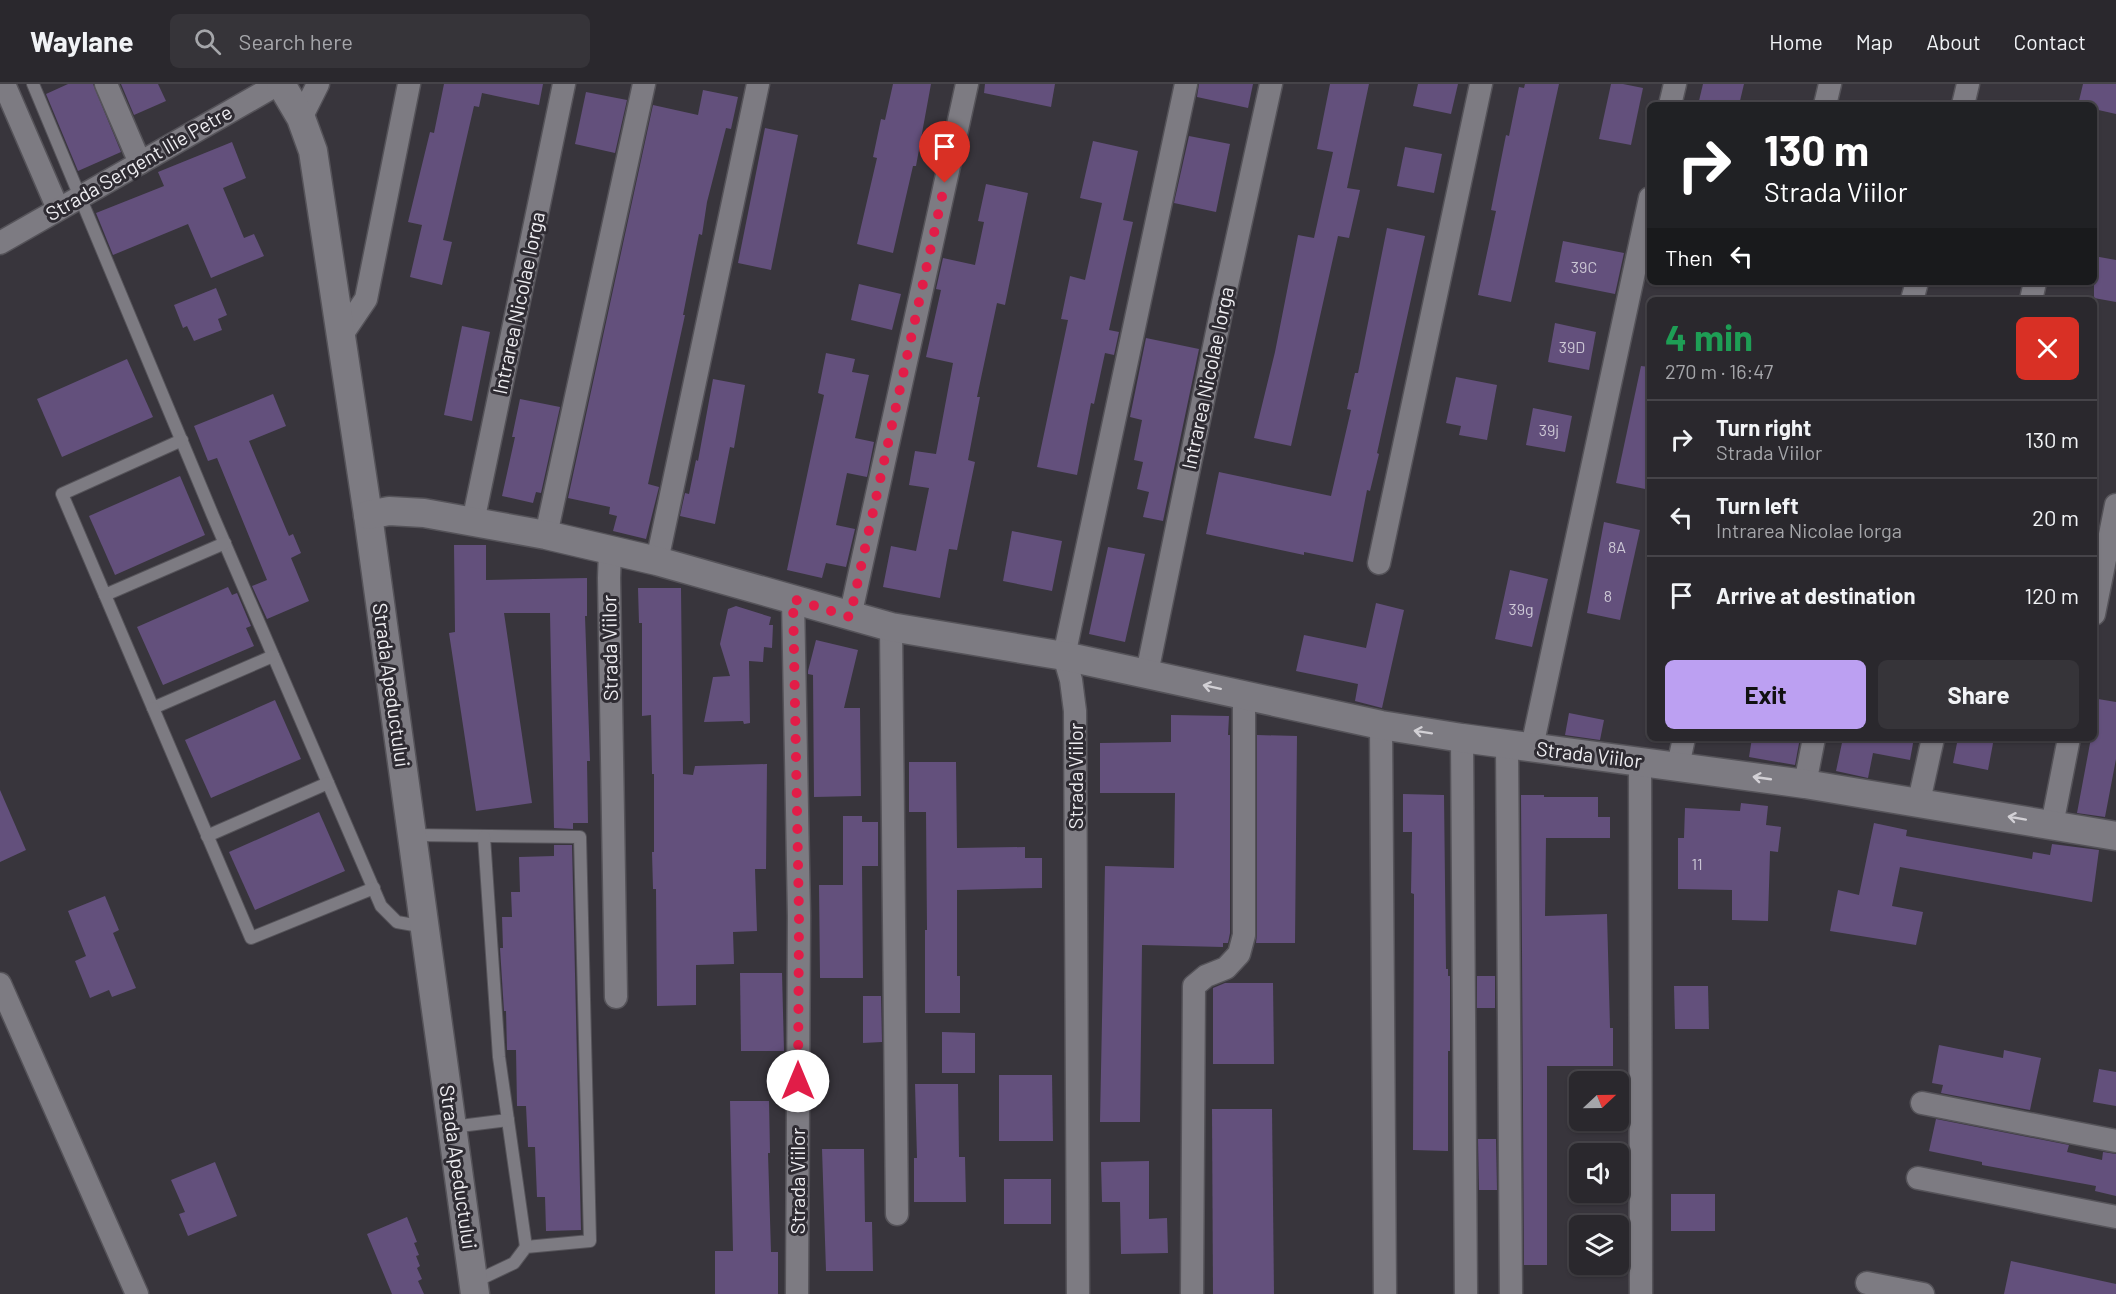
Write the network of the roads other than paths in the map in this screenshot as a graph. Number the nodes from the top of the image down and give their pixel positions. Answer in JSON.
{"nodes":[{"id":1,"x":4,"y":84,"type":"edge"},
{"id":2,"x":33,"y":84,"type":"edge"},
{"id":3,"x":106,"y":84,"type":"edge"},
{"id":4,"x":279,"y":84,"type":"edge"},
{"id":5,"x":318,"y":84,"type":"edge"},
{"id":6,"x":409,"y":84,"type":"edge"},
{"id":7,"x":564,"y":84,"type":"edge"},
{"id":8,"x":644,"y":84,"type":"edge"},
{"id":9,"x":758,"y":84,"type":"edge"},
{"id":10,"x":967,"y":84,"type":"edge"},
{"id":11,"x":1186,"y":84,"type":"edge"},
{"id":12,"x":1270,"y":84,"type":"edge"},
{"id":13,"x":1481,"y":84,"type":"edge"},
{"id":14,"x":1675,"y":84,"type":"edge"},
{"id":15,"x":1830,"y":84,"type":"edge"},
{"id":16,"x":1968,"y":84,"type":"edge"},
{"id":17,"x":1671,"y":102,"type":"edge"},
{"id":18,"x":1826,"y":102,"type":"edge"},
{"id":19,"x":1964,"y":102,"type":"edge"},
{"id":20,"x":301,"y":118,"type":"junction"},
{"id":21,"x":140,"y":162,"type":"junction"},
{"id":22,"x":80,"y":197,"type":"junction"},
{"id":23,"x":58,"y":209,"type":"junction"},
{"id":24,"x":1647,"y":211,"type":"edge"},
{"id":25,"x":0,"y":243,"type":"edge"},
{"id":26,"x":341,"y":336,"type":"junction"},
{"id":27,"x":182,"y":440,"type":"junction"},
{"id":28,"x":2116,"y":505,"type":"edge"},
{"id":29,"x":368,"y":515,"type":"junction"},
{"id":30,"x":473,"y":522,"type":"junction"},
{"id":31,"x":546,"y":535,"type":"junction"},
{"id":32,"x":225,"y":543,"type":"junction"},
{"id":33,"x":610,"y":550,"type":"junction"},
{"id":34,"x":657,"y":561,"type":"junction"},
{"id":35,"x":1379,"y":563,"type":"dead end"},
{"id":36,"x":105,"y":594,"type":"junction"},
{"id":37,"x":793,"y":599,"type":"junction"},
{"id":38,"x":2097,"y":599,"type":"edge"},
{"id":39,"x":850,"y":617,"type":"junction"},
{"id":40,"x":891,"y":627,"type":"junction"},
{"id":41,"x":273,"y":656,"type":"junction"},
{"id":42,"x":1064,"y":656,"type":"junction"},
{"id":43,"x":1147,"y":673,"type":"junction"},
{"id":44,"x":1244,"y":694,"type":"junction"},
{"id":45,"x":153,"y":708,"type":"junction"},
{"id":46,"x":1381,"y":724,"type":"junction"},
{"id":47,"x":1462,"y":738,"type":"junction"},
{"id":48,"x":1683,"y":741,"type":"edge"},
{"id":49,"x":1813,"y":741,"type":"edge"},
{"id":50,"x":1932,"y":741,"type":"edge"},
{"id":51,"x":2068,"y":741,"type":"edge"},
{"id":52,"x":1519,"y":746,"type":"junction"},
{"id":53,"x":1640,"y":762,"type":"junction"},
{"id":54,"x":1678,"y":766,"type":"junction"},
{"id":55,"x":328,"y":783,"type":"junction"},
{"id":56,"x":1805,"y":784,"type":"junction"},
{"id":57,"x":1919,"y":801,"type":"junction"},
{"id":58,"x":2052,"y":825,"type":"junction"},
{"id":59,"x":412,"y":835,"type":"junction"},
{"id":60,"x":207,"y":836,"type":"junction"},
{"id":61,"x":2116,"y":836,"type":"edge"},
{"id":62,"x":484,"y":837,"type":"junction"},
{"id":63,"x":374,"y":888,"type":"junction"},
{"id":64,"x":425,"y":927,"type":"junction"},
{"id":65,"x":0,"y":984,"type":"edge"},
{"id":66,"x":616,"y":997,"type":"dead end"},
{"id":67,"x":1922,"y":1103,"type":"dead end"},
{"id":68,"x":508,"y":1120,"type":"junction"},
{"id":69,"x":452,"y":1127,"type":"junction"},
{"id":70,"x":2116,"y":1141,"type":"edge"},
{"id":71,"x":1918,"y":1178,"type":"dead end"},
{"id":72,"x":897,"y":1214,"type":"dead end"},
{"id":73,"x":2116,"y":1217,"type":"edge"},
{"id":74,"x":526,"y":1247,"type":"junction"},
{"id":75,"x":1867,"y":1283,"type":"dead end"},
{"id":76,"x":475,"y":1288,"type":"edge"},
{"id":77,"x":137,"y":1294,"type":"edge"},
{"id":78,"x":797,"y":1294,"type":"edge"},
{"id":79,"x":1078,"y":1294,"type":"edge"},
{"id":80,"x":1192,"y":1294,"type":"edge"},
{"id":81,"x":1385,"y":1294,"type":"edge"},
{"id":82,"x":1466,"y":1294,"type":"edge"},
{"id":83,"x":1511,"y":1294,"type":"edge"},
{"id":84,"x":1641,"y":1294,"type":"edge"},
{"id":85,"x":1923,"y":1294,"type":"edge"}],
"edges":[{"from":1,"to":23,"type":"street"},
{"from":2,"to":22,"type":"lane"},
{"from":3,"to":21,"type":"street"},
{"from":4,"to":20,"type":"street","name":"Strada Apeductului"},
{"from":4,"to":21,"type":"street","name":"Strada Sergent Ilie Petre"},
{"from":5,"to":20,"type":"street"},
{"from":6,"to":26,"type":"street"},
{"from":7,"to":30,"type":"street","name":"Intrarea Nicolae Iorga"},
{"from":8,"to":31,"type":"street"},
{"from":9,"to":34,"type":"street"},
{"from":10,"to":39,"type":"street"},
{"from":11,"to":42,"type":"street"},
{"from":12,"to":43,"type":"street","name":"Intrarea Nicolae Iorga"},
{"from":13,"to":35,"type":"street"},
{"from":14,"to":17,"type":"street"},
{"from":15,"to":18,"type":"street"},
{"from":16,"to":19,"type":"street"},
{"from":20,"to":26,"type":"street","name":"Strada Apeductului"},
{"from":21,"to":22,"type":"street","name":"Strada Sergent Ilie Petre"},
{"from":22,"to":23,"type":"street","name":"Strada Sergent Ilie Petre"},
{"from":22,"to":27,"type":"lane"},
{"from":23,"to":25,"type":"street","name":"Strada Sergent Ilie Petre"},
{"from":24,"to":52,"type":"street"},
{"from":26,"to":29,"type":"street","name":"Strada Apeductului"},
{"from":27,"to":32,"type":"lane"},
{"from":27,"to":36,"type":"lane"},
{"from":28,"to":38,"type":"street"},
{"from":29,"to":30,"type":"street","name":"Strada Viilor"},
{"from":29,"to":59,"type":"street","name":"Strada Apeductului"},
{"from":30,"to":31,"type":"street","name":"Strada Viilor"},
{"from":31,"to":33,"type":"street","name":"Strada Viilor"},
{"from":32,"to":36,"type":"lane"},
{"from":32,"to":41,"type":"lane"},
{"from":33,"to":34,"type":"street","name":"Strada Viilor"},
{"from":33,"to":66,"type":"street","name":"Strada Viilor"},
{"from":34,"to":37,"type":"street","name":"Strada Viilor"},
{"from":36,"to":45,"type":"lane"},
{"from":37,"to":39,"type":"street","name":"Strada Viilor"},
{"from":37,"to":78,"type":"street","name":"Strada Viilor"},
{"from":39,"to":40,"type":"street","name":"Strada Viilor"},
{"from":40,"to":42,"type":"street","name":"Strada Viilor"},
{"from":40,"to":72,"type":"street"},
{"from":41,"to":45,"type":"lane"},
{"from":41,"to":55,"type":"lane"},
{"from":42,"to":43,"type":"street","name":"Strada Viilor"},
{"from":42,"to":79,"type":"street","name":"Strada Viilor"},
{"from":44,"to":43,"type":"street","name":"Strada Viilor","one_way":true},
{"from":44,"to":46,"type":"street","name":"Strada Viilor"},
{"from":44,"to":80,"type":"street"},
{"from":45,"to":60,"type":"lane"},
{"from":47,"to":46,"type":"street","name":"Strada Viilor","one_way":true},
{"from":46,"to":81,"type":"street"},
{"from":47,"to":52,"type":"street","name":"Strada Viilor"},
{"from":47,"to":82,"type":"street"},
{"from":48,"to":54,"type":"street"},
{"from":49,"to":56,"type":"street"},
{"from":50,"to":57,"type":"street"},
{"from":51,"to":58,"type":"street"},
{"from":52,"to":53,"type":"street","name":"Strada Viilor"},
{"from":52,"to":83,"type":"street"},
{"from":53,"to":54,"type":"street","name":"Strada Viilor"},
{"from":53,"to":84,"type":"street"},
{"from":56,"to":54,"type":"street","name":"Strada Viilor","one_way":true},
{"from":55,"to":60,"type":"lane"},
{"from":55,"to":63,"type":"lane"},
{"from":56,"to":57,"type":"street","name":"Strada Viilor"},
{"from":58,"to":57,"type":"street","name":"Strada Viilor","one_way":true},
{"from":58,"to":61,"type":"street","name":"Strada Viilor"},
{"from":59,"to":62,"type":"lane"},
{"from":59,"to":64,"type":"street","name":"Strada Apeductului"},
{"from":60,"to":63,"type":"lane"},
{"from":62,"to":68,"type":"lane"},
{"from":62,"to":74,"type":"lane"},
{"from":63,"to":64,"type":"lane"},
{"from":64,"to":69,"type":"street","name":"Strada Apeductului"},
{"from":65,"to":77,"type":"street"},
{"from":67,"to":70,"type":"street"},
{"from":68,"to":69,"type":"lane"},
{"from":68,"to":74,"type":"lane"},
{"from":69,"to":76,"type":"street","name":"Strada Apeductului"},
{"from":71,"to":73,"type":"street"},
{"from":74,"to":76,"type":"lane"},
{"from":75,"to":85,"type":"street"}]}
